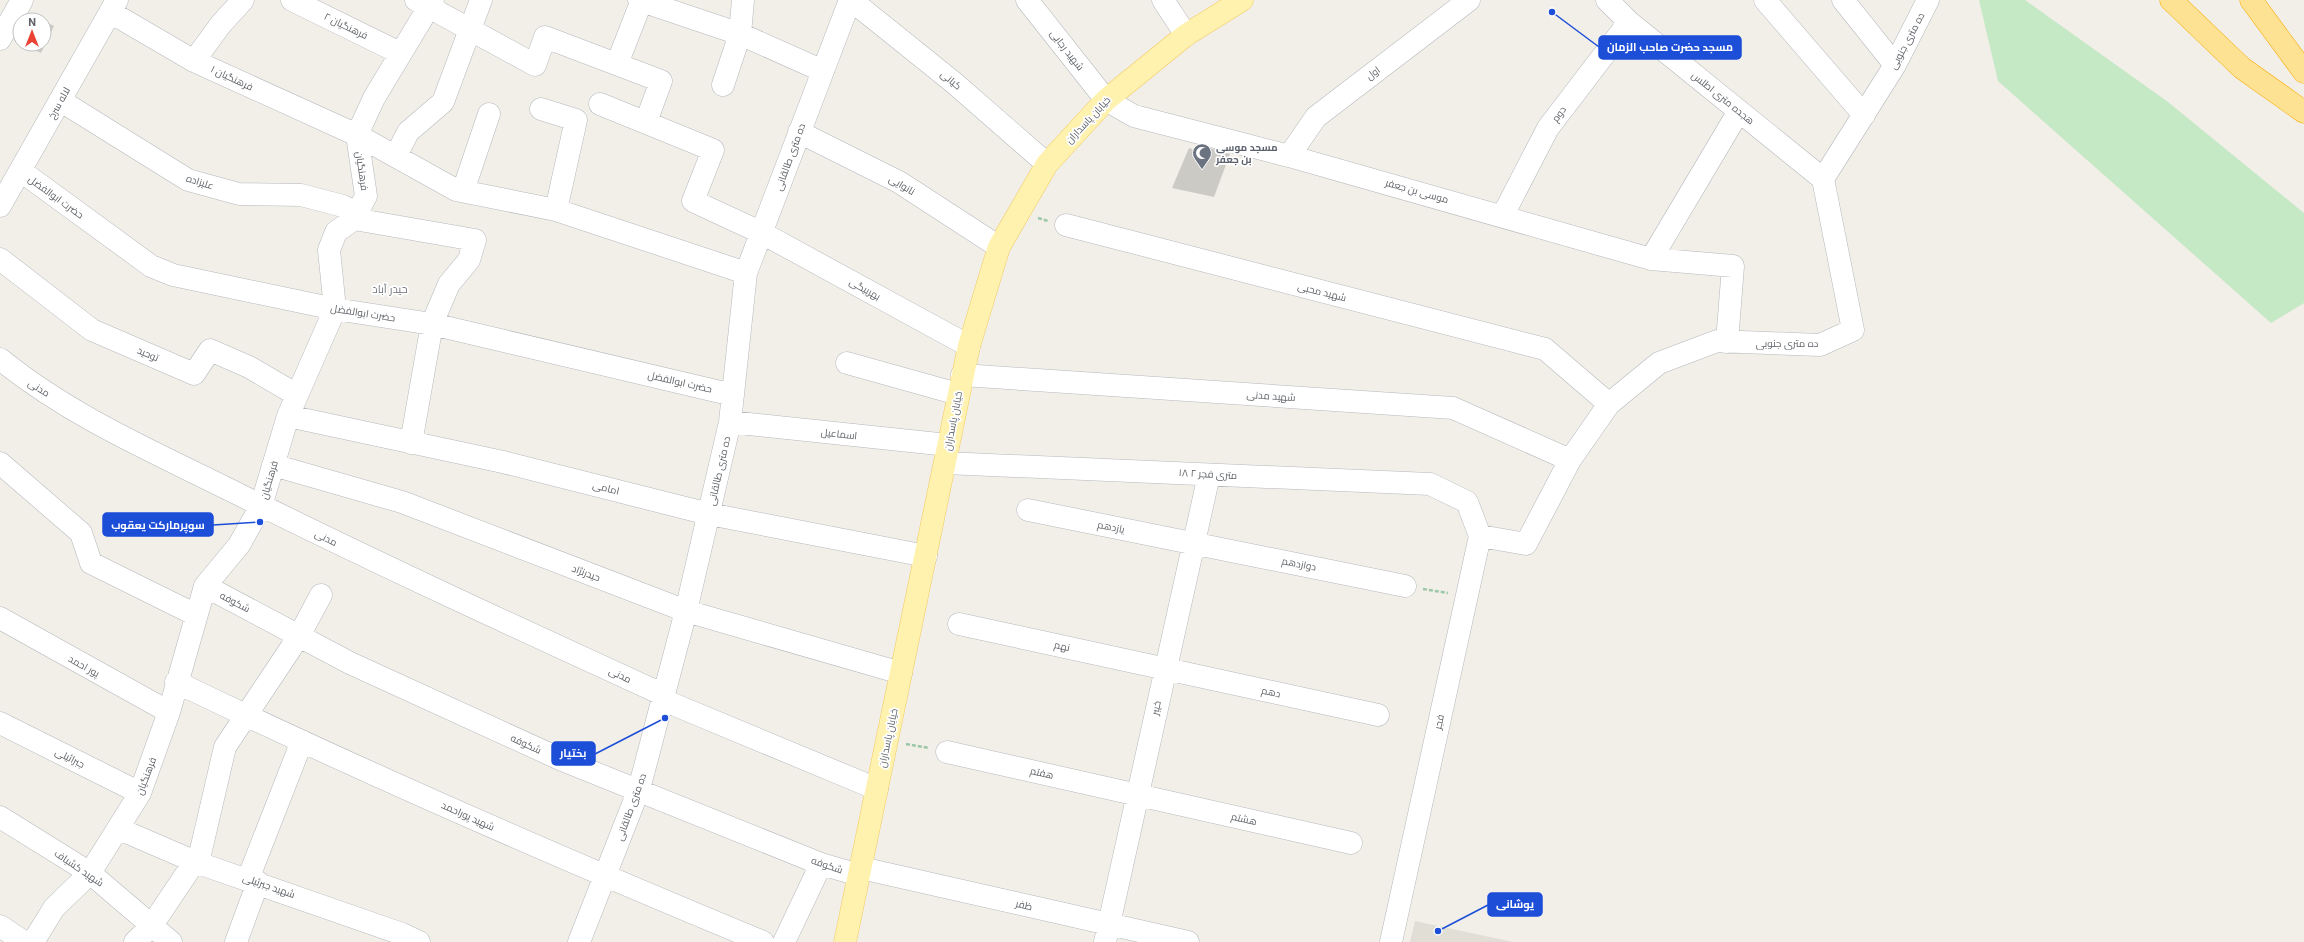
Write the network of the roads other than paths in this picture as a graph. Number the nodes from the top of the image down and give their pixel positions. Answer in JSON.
{"nodes":[{"id":1,"x":22,"y":0,"type":"edge"},
{"id":2,"x":243,"y":0,"type":"edge"},
{"id":3,"x":292,"y":0,"type":"edge"},
{"id":4,"x":481,"y":0,"type":"edge"},
{"id":5,"x":641,"y":0,"type":"edge"},
{"id":6,"x":743,"y":0,"type":"edge"},
{"id":7,"x":850,"y":0,"type":"edge"},
{"id":8,"x":1028,"y":0,"type":"edge"},
{"id":9,"x":1163,"y":0,"type":"edge"},
{"id":10,"x":1242,"y":0,"type":"edge"},
{"id":11,"x":1469,"y":0,"type":"edge"},
{"id":12,"x":1607,"y":0,"type":"edge"},
{"id":13,"x":1765,"y":0,"type":"edge"},
{"id":14,"x":1843,"y":0,"type":"edge"},
{"id":15,"x":1928,"y":0,"type":"edge"},
{"id":16,"x":2171,"y":0,"type":"edge"},
{"id":17,"x":2251,"y":0,"type":"edge"},
{"id":18,"x":426,"y":2,"type":"edge"},
{"id":19,"x":114,"y":6,"type":"edge"},
{"id":20,"x":1629,"y":22,"type":"junction"},
{"id":21,"x":471,"y":30,"type":"junction"},
{"id":22,"x":740,"y":34,"type":"junction"},
{"id":23,"x":1186,"y":35,"type":"junction"},
{"id":24,"x":0,"y":39,"type":"edge"},
{"id":25,"x":400,"y":53,"type":"junction"},
{"id":26,"x":194,"y":61,"type":"junction"},
{"id":27,"x":617,"y":64,"type":"junction"},
{"id":28,"x":1895,"y":65,"type":"junction"},
{"id":29,"x":823,"y":71,"type":"junction"},
{"id":30,"x":2304,"y":72,"type":"edge"},
{"id":31,"x":723,"y":85,"type":"dead end"},
{"id":32,"x":1106,"y":100,"type":"junction"},
{"id":33,"x":61,"y":101,"type":"junction"},
{"id":34,"x":600,"y":104,"type":"dead end"},
{"id":35,"x":541,"y":109,"type":"dead end"},
{"id":36,"x":1739,"y":111,"type":"junction"},
{"id":37,"x":2304,"y":112,"type":"edge"},
{"id":38,"x":489,"y":114,"type":"dead end"},
{"id":39,"x":1864,"y":115,"type":"junction"},
{"id":40,"x":646,"y":122,"type":"junction"},
{"id":41,"x":799,"y":132,"type":"junction"},
{"id":42,"x":357,"y":135,"type":"junction"},
{"id":43,"x":396,"y":156,"type":"junction"},
{"id":44,"x":1289,"y":156,"type":"junction"},
{"id":45,"x":1047,"y":164,"type":"junction"},
{"id":46,"x":21,"y":171,"type":"junction"},
{"id":47,"x":1823,"y":179,"type":"junction"},
{"id":48,"x":463,"y":191,"type":"junction"},
{"id":49,"x":0,"y":206,"type":"edge"},
{"id":50,"x":556,"y":210,"type":"junction"},
{"id":51,"x":1502,"y":215,"type":"junction"},
{"id":52,"x":356,"y":216,"type":"junction"},
{"id":53,"x":1066,"y":226,"type":"road end"},
{"id":54,"x":762,"y":233,"type":"junction"},
{"id":55,"x":999,"y":247,"type":"junction"},
{"id":56,"x":0,"y":259,"type":"edge"},
{"id":57,"x":1651,"y":259,"type":"junction"},
{"id":58,"x":746,"y":273,"type":"junction"},
{"id":59,"x":335,"y":309,"type":"junction"},
{"id":60,"x":432,"y":324,"type":"junction"},
{"id":61,"x":1727,"y":342,"type":"junction"},
{"id":62,"x":969,"y":346,"type":"junction"},
{"id":63,"x":0,"y":359,"type":"edge"},
{"id":64,"x":847,"y":363,"type":"dead end"},
{"id":65,"x":960,"y":384,"type":"junction"},
{"id":66,"x":297,"y":395,"type":"junction"},
{"id":67,"x":733,"y":395,"type":"junction"},
{"id":68,"x":1609,"y":404,"type":"junction"},
{"id":69,"x":288,"y":416,"type":"junction"},
{"id":70,"x":730,"y":422,"type":"junction"},
{"id":71,"x":411,"y":443,"type":"junction"},
{"id":72,"x":947,"y":454,"type":"junction"},
{"id":73,"x":1570,"y":460,"type":"junction"},
{"id":74,"x":0,"y":462,"type":"edge"},
{"id":75,"x":274,"y":465,"type":"junction"},
{"id":76,"x":1208,"y":474,"type":"junction"},
{"id":77,"x":261,"y":506,"type":"junction"},
{"id":78,"x":1028,"y":510,"type":"dead end"},
{"id":79,"x":709,"y":514,"type":"junction"},
{"id":80,"x":1480,"y":536,"type":"junction"},
{"id":81,"x":1193,"y":543,"type":"junction"},
{"id":82,"x":926,"y":556,"type":"junction"},
{"id":83,"x":205,"y":586,"type":"junction"},
{"id":84,"x":1405,"y":586,"type":"road end"},
{"id":85,"x":321,"y":595,"type":"dead end"},
{"id":86,"x":686,"y":610,"type":"junction"},
{"id":87,"x":196,"y":615,"type":"junction"},
{"id":88,"x":0,"y":618,"type":"edge"},
{"id":89,"x":959,"y":624,"type":"dead end"},
{"id":90,"x":299,"y":636,"type":"junction"},
{"id":91,"x":1165,"y":669,"type":"junction"},
{"id":92,"x":901,"y":673,"type":"junction"},
{"id":93,"x":176,"y":682,"type":"junction"},
{"id":94,"x":663,"y":698,"type":"junction"},
{"id":95,"x":169,"y":712,"type":"junction"},
{"id":96,"x":247,"y":716,"type":"junction"},
{"id":97,"x":1378,"y":716,"type":"dead end"},
{"id":98,"x":0,"y":723,"type":"edge"},
{"id":99,"x":302,"y":741,"type":"junction"},
{"id":100,"x":947,"y":752,"type":"road end"},
{"id":101,"x":639,"y":789,"type":"junction"},
{"id":102,"x":877,"y":789,"type":"junction"},
{"id":103,"x":140,"y":793,"type":"junction"},
{"id":104,"x":1137,"y":795,"type":"junction"},
{"id":105,"x":0,"y":817,"type":"edge"},
{"id":106,"x":119,"y":828,"type":"junction"},
{"id":107,"x":1351,"y":844,"type":"dead end"},
{"id":108,"x":196,"y":862,"type":"junction"},
{"id":109,"x":821,"y":864,"type":"junction"},
{"id":110,"x":90,"y":872,"type":"junction"},
{"id":111,"x":860,"y":872,"type":"junction"},
{"id":112,"x":605,"y":877,"type":"junction"},
{"id":113,"x":253,"y":881,"type":"junction"},
{"id":114,"x":152,"y":925,"type":"junction"},
{"id":115,"x":0,"y":926,"type":"edge"},
{"id":116,"x":1107,"y":933,"type":"edge"},
{"id":117,"x":24,"y":942,"type":"edge"},
{"id":118,"x":32,"y":942,"type":"edge"},
{"id":119,"x":135,"y":942,"type":"edge"},
{"id":120,"x":171,"y":942,"type":"edge"},
{"id":121,"x":236,"y":942,"type":"edge"},
{"id":122,"x":419,"y":942,"type":"edge"},
{"id":123,"x":579,"y":942,"type":"edge"},
{"id":124,"x":763,"y":942,"type":"edge"},
{"id":125,"x":784,"y":942,"type":"edge"},
{"id":126,"x":845,"y":942,"type":"edge"},
{"id":127,"x":1188,"y":942,"type":"edge"},
{"id":128,"x":1391,"y":942,"type":"edge"}],
"edges":[{"from":1,"to":24,"type":"street"},
{"from":2,"to":26,"type":"street"},
{"from":3,"to":25,"type":"street","name":"فرهنگیان ۲"},
{"from":4,"to":21,"type":"street"},
{"from":5,"to":22,"type":"street"},
{"from":5,"to":27,"type":"street"},
{"from":6,"to":22,"type":"street"},
{"from":7,"to":29,"type":"street","name":"ده متری طالقانی"},
{"from":7,"to":45,"type":"street","name":"کیانی"},
{"from":8,"to":32,"type":"street","name":"شهید رجایی"},
{"from":9,"to":23,"type":"street"},
{"from":10,"to":23,"type":"main road","name":"خیابان پاسداران"},
{"from":11,"to":44,"type":"street","name":"اول"},
{"from":12,"to":20,"type":"street","name":"هجده متری اطلس"},
{"from":13,"to":39,"type":"street"},
{"from":14,"to":28,"type":"street"},
{"from":15,"to":28,"type":"street","name":"ده متری جنوبی"},
{"from":16,"to":37,"type":"highway"},
{"from":17,"to":30,"type":"highway"},
{"from":18,"to":21,"type":"street"},
{"from":18,"to":25,"type":"street"},
{"from":19,"to":26,"type":"street","name":"فرهنگیان ۱"},
{"from":19,"to":33,"type":"street","name":"لاله سرخ"},
{"from":20,"to":36,"type":"street","name":"هجده متری اطلس"},
{"from":20,"to":51,"type":"street","name":"دوم"},
{"from":21,"to":27,"type":"street"},
{"from":21,"to":43,"type":"street"},
{"from":22,"to":29,"type":"street"},
{"from":22,"to":31,"type":"street"},
{"from":23,"to":32,"type":"main road","name":"خیابان پاسداران"},
{"from":25,"to":42,"type":"street"},
{"from":26,"to":42,"type":"street","name":"فرهنگیان ۱"},
{"from":27,"to":40,"type":"street"},
{"from":28,"to":39,"type":"street","name":"ده متری جنوبی"},
{"from":29,"to":41,"type":"street","name":"ده متری طالقانی"},
{"from":32,"to":44,"type":"street","name":"موسی بن جعفر"},
{"from":32,"to":45,"type":"main road","name":"خیابان پاسداران"},
{"from":33,"to":46,"type":"street","name":"لاله سرخ"},
{"from":33,"to":52,"type":"street","name":"علیزاده"},
{"from":34,"to":40,"type":"street"},
{"from":35,"to":50,"type":"street"},
{"from":36,"to":47,"type":"street","name":"هجده متری اطلس"},
{"from":36,"to":57,"type":"street"},
{"from":38,"to":48,"type":"street"},
{"from":39,"to":47,"type":"street","name":"ده متری جنوبی"},
{"from":40,"to":54,"type":"street","name":"بهربیگی"},
{"from":41,"to":54,"type":"street","name":"ده متری طالقانی"},
{"from":41,"to":55,"type":"street","name":"نانوایی"},
{"from":42,"to":43,"type":"street","name":"فرهنگیان ۱"},
{"from":42,"to":52,"type":"street","name":"فرهنگیان"},
{"from":43,"to":48,"type":"street","name":"فرهنگیان ۱"},
{"from":44,"to":51,"type":"street","name":"موسی بن جعفر"},
{"from":45,"to":55,"type":"main road","name":"خیابان پاسداران"},
{"from":46,"to":49,"type":"street","name":"لاله سرخ"},
{"from":46,"to":59,"type":"street","name":"حضرت ابوالفضل"},
{"from":47,"to":61,"type":"street","name":"ده متری جنوبی"},
{"from":48,"to":50,"type":"street","name":"فرهنگیان ۱"},
{"from":50,"to":58,"type":"street","name":"فرهنگیان ۱"},
{"from":51,"to":57,"type":"street","name":"موسی بن جعفر"},
{"from":52,"to":59,"type":"street","name":"فرهنگیان"},
{"from":52,"to":60,"type":"street","name":"علیزاده"},
{"from":53,"to":68,"type":"street","name":"شهید محبی"},
{"from":54,"to":58,"type":"street","name":"ده متری طالقانی"},
{"from":54,"to":62,"type":"street","name":"بهربیگی"},
{"from":55,"to":62,"type":"main road","name":"خیابان پاسداران"},
{"from":56,"to":66,"type":"street","name":"توحید"},
{"from":57,"to":61,"type":"street","name":"موسی بن جعفر"},
{"from":58,"to":67,"type":"street","name":"ده متری طالقانی"},
{"from":59,"to":60,"type":"street","name":"حضرت ابوالفضل"},
{"from":59,"to":66,"type":"street","name":"فرهنگیان"},
{"from":60,"to":67,"type":"street","name":"حضرت ابوالفضل"},
{"from":60,"to":71,"type":"street"},
{"from":61,"to":68,"type":"street","name":"ده متری جنوبی"},
{"from":62,"to":65,"type":"main road","name":"خیابان پاسداران"},
{"from":63,"to":77,"type":"street","name":"مدنی"},
{"from":64,"to":65,"type":"street","name":"شهید مدنی"},
{"from":65,"to":72,"type":"main road","name":"خیابان پاسداران"},
{"from":65,"to":73,"type":"street","name":"شهید مدنی"},
{"from":66,"to":69,"type":"street","name":"فرهنگیان"},
{"from":67,"to":70,"type":"street","name":"ده متری طالقانی"},
{"from":68,"to":73,"type":"street","name":"ده متری جنوبی"},
{"from":69,"to":71,"type":"street","name":"امامی"},
{"from":69,"to":75,"type":"street","name":"فرهنگیان"},
{"from":70,"to":72,"type":"street","name":"اسماعیل"},
{"from":70,"to":79,"type":"street","name":"ده متری طالقانی"},
{"from":71,"to":79,"type":"street","name":"امامی"},
{"from":72,"to":76,"type":"street","name":"۱۸ متری فجر ۲"},
{"from":72,"to":82,"type":"main road","name":"خیابان پاسداران"},
{"from":73,"to":80,"type":"street","name":"ده متری جنوبی"},
{"from":74,"to":87,"type":"street"},
{"from":75,"to":77,"type":"street","name":"فرهنگیان"},
{"from":75,"to":86,"type":"street","name":"حیدرنژاد"},
{"from":76,"to":80,"type":"street","name":"۱۸ متری فجر ۲"},
{"from":76,"to":81,"type":"street","name":"خیبر"},
{"from":77,"to":83,"type":"street","name":"فرهنگیان"},
{"from":77,"to":94,"type":"street","name":"مدنی"},
{"from":78,"to":81,"type":"street","name":"یازدهم"},
{"from":79,"to":82,"type":"street","name":"امامی"},
{"from":79,"to":86,"type":"street","name":"ده متری طالقانی"},
{"from":80,"to":128,"type":"street","name":"فجر"},
{"from":81,"to":84,"type":"street","name":"دوازدهم"},
{"from":81,"to":91,"type":"street","name":"خیبر"},
{"from":82,"to":92,"type":"main road","name":"خیابان پاسداران"},
{"from":83,"to":87,"type":"street","name":"فرهنگیان"},
{"from":83,"to":90,"type":"street","name":"شکوفه"},
{"from":85,"to":90,"type":"street"},
{"from":86,"to":92,"type":"street","name":"حیدرنژاد"},
{"from":86,"to":94,"type":"street","name":"ده متری طالقانی"},
{"from":87,"to":93,"type":"street","name":"فرهنگیان"},
{"from":88,"to":95,"type":"street","name":"پور احمد"},
{"from":89,"to":91,"type":"street","name":"نهم"},
{"from":90,"to":96,"type":"street"},
{"from":90,"to":101,"type":"street","name":"شکوفه"},
{"from":91,"to":97,"type":"street","name":"دهم"},
{"from":91,"to":104,"type":"street","name":"خیبر"},
{"from":92,"to":102,"type":"main road","name":"خیابان پاسداران"},
{"from":93,"to":95,"type":"street","name":"فرهنگیان"},
{"from":93,"to":96,"type":"street","name":"شهید پوراحمد"},
{"from":94,"to":101,"type":"street","name":"ده متری طالقانی"},
{"from":94,"to":102,"type":"street","name":"مدنی"},
{"from":95,"to":103,"type":"street","name":"فرهنگیان"},
{"from":96,"to":99,"type":"street","name":"شهید پوراحمد"},
{"from":96,"to":108,"type":"street"},
{"from":98,"to":103,"type":"street","name":"جبرائیلی"},
{"from":99,"to":112,"type":"street","name":"شهید پوراحمد"},
{"from":99,"to":113,"type":"street"},
{"from":100,"to":104,"type":"street","name":"هفتم"},
{"from":101,"to":109,"type":"street","name":"شکوفه"},
{"from":101,"to":112,"type":"street","name":"ده متری طالقانی"},
{"from":102,"to":111,"type":"main road","name":"خیابان پاسداران"},
{"from":103,"to":106,"type":"street","name":"فرهنگیان"},
{"from":104,"to":107,"type":"street","name":"هشتم"},
{"from":104,"to":116,"type":"street","name":"خیبر"},
{"from":105,"to":110,"type":"street","name":"شهید کشباف"},
{"from":106,"to":108,"type":"street","name":"شهید جبرئیلی"},
{"from":106,"to":110,"type":"street","name":"فرهنگیان"},
{"from":108,"to":113,"type":"street","name":"شهید جبرئیلی"},
{"from":108,"to":114,"type":"street"},
{"from":109,"to":111,"type":"street","name":"شکوفه"},
{"from":109,"to":125,"type":"street"},
{"from":110,"to":114,"type":"street","name":"شهید کشباف"},
{"from":110,"to":118,"type":"street","name":"فرهنگیان"},
{"from":111,"to":116,"type":"street","name":"ظفر"},
{"from":111,"to":126,"type":"main road","name":"خیابان پاسداران"},
{"from":112,"to":123,"type":"street","name":"ده متری طالقانی"},
{"from":112,"to":124,"type":"street","name":"شهید پوراحمد"},
{"from":113,"to":121,"type":"street"},
{"from":113,"to":122,"type":"street","name":"شهید جبرئیلی"},
{"from":114,"to":119,"type":"street"},
{"from":114,"to":120,"type":"street","name":"شهید کشباف"},
{"from":115,"to":117,"type":"street"},
{"from":116,"to":127,"type":"street","name":"ظفر"}]}
